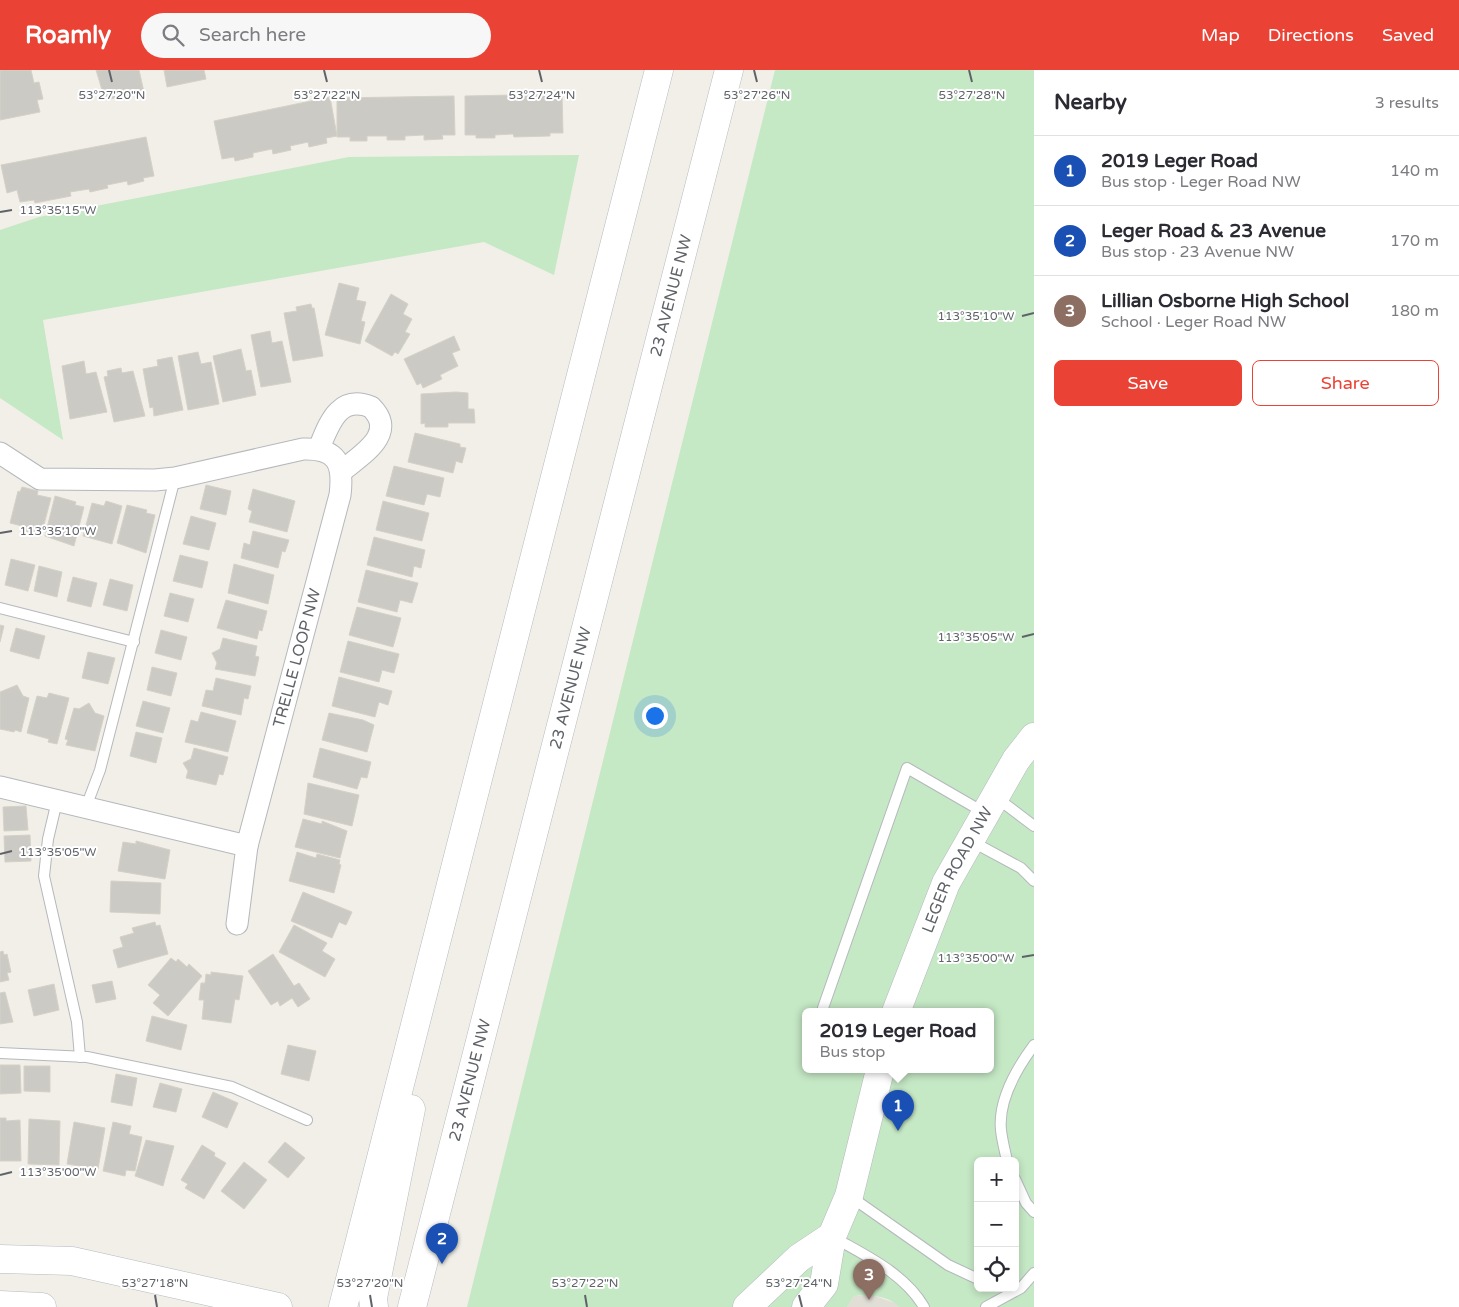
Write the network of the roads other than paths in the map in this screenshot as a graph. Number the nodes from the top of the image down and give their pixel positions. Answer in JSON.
{"nodes":[{"id":1,"x":659,"y":70,"type":"edge"},
{"id":2,"x":729,"y":70,"type":"edge"},
{"id":3,"x":319,"y":448,"type":"junction"},
{"id":4,"x":0,"y":453,"type":"edge"},
{"id":5,"x":342,"y":471,"type":"junction"},
{"id":6,"x":175,"y":478,"type":"junction"},
{"id":7,"x":0,"y":608,"type":"edge"},
{"id":8,"x":134,"y":642,"type":"junction"},
{"id":9,"x":1034,"y":736,"type":"edge"},
{"id":10,"x":0,"y":787,"type":"edge"},
{"id":11,"x":57,"y":801,"type":"junction"},
{"id":12,"x":990,"y":805,"type":"junction"},
{"id":13,"x":86,"y":808,"type":"junction"},
{"id":14,"x":1034,"y":826,"type":"edge"},
{"id":15,"x":970,"y":840,"type":"junction"},
{"id":16,"x":247,"y":846,"type":"junction"},
{"id":17,"x":452,"y":881,"type":"junction"},
{"id":18,"x":1034,"y":881,"type":"edge"},
{"id":19,"x":238,"y":924,"type":"dead end"},
{"id":20,"x":823,"y":1008,"type":"dead end"},
{"id":21,"x":898,"y":1008,"type":"edge"},
{"id":22,"x":1034,"y":1045,"type":"edge"},
{"id":23,"x":0,"y":1053,"type":"edge"},
{"id":24,"x":80,"y":1057,"type":"junction"},
{"id":25,"x":879,"y":1073,"type":"edge"},
{"id":26,"x":307,"y":1120,"type":"dead end"},
{"id":27,"x":1007,"y":1157,"type":"edge"},
{"id":28,"x":1019,"y":1188,"type":"edge"},
{"id":29,"x":849,"y":1196,"type":"junction"},
{"id":30,"x":1034,"y":1212,"type":"edge"},
{"id":31,"x":832,"y":1236,"type":"junction"},
{"id":32,"x":0,"y":1259,"type":"edge"},
{"id":33,"x":1034,"y":1273,"type":"edge"},
{"id":34,"x":974,"y":1278,"type":"edge"},
{"id":35,"x":1019,"y":1286,"type":"edge"},
{"id":36,"x":1019,"y":1287,"type":"edge"},
{"id":37,"x":1034,"y":1288,"type":"edge"},
{"id":38,"x":1010,"y":1292,"type":"edge"},
{"id":39,"x":0,"y":1305,"type":"edge"},
{"id":40,"x":42,"y":1307,"type":"edge"},
{"id":41,"x":278,"y":1307,"type":"edge"},
{"id":42,"x":343,"y":1307,"type":"edge"},
{"id":43,"x":374,"y":1307,"type":"edge"},
{"id":44,"x":412,"y":1307,"type":"edge"},
{"id":45,"x":747,"y":1307,"type":"edge"},
{"id":46,"x":806,"y":1307,"type":"edge"},
{"id":47,"x":924,"y":1307,"type":"edge"},
{"id":48,"x":986,"y":1307,"type":"edge"}],
"edges":[{"from":1,"to":17,"type":"main road"},
{"from":2,"to":44,"type":"main road","name":"23 AVENUE NW"},
{"from":3,"to":5,"type":"street"},
{"from":3,"to":5,"type":"street"},
{"from":3,"to":6,"type":"street"},
{"from":4,"to":6,"type":"street"},
{"from":5,"to":16,"type":"street","name":"TRELLE LOOP NW"},
{"from":6,"to":8,"type":"lane"},
{"from":7,"to":8,"type":"lane"},
{"from":8,"to":13,"type":"lane"},
{"from":9,"to":12,"type":"main road","name":"LEGER ROAD NW"},
{"from":10,"to":11,"type":"street"},
{"from":11,"to":13,"type":"street"},
{"from":11,"to":24,"type":"lane"},
{"from":12,"to":14,"type":"lane"},
{"from":12,"to":15,"type":"main road","name":"LEGER ROAD NW"},
{"from":12,"to":20,"type":"lane"},
{"from":13,"to":16,"type":"street"},
{"from":15,"to":18,"type":"lane"},
{"from":15,"to":21,"type":"main road","name":"LEGER ROAD NW"},
{"from":16,"to":19,"type":"street","name":"TRELLE LOOP NW"},
{"from":17,"to":42,"type":"main road"},
{"from":17,"to":43,"type":"main road"},
{"from":22,"to":27,"type":"lane"},
{"from":23,"to":24,"type":"lane"},
{"from":24,"to":26,"type":"lane"},
{"from":25,"to":29,"type":"main road"},
{"from":28,"to":30,"type":"lane"},
{"from":29,"to":31,"type":"main road"},
{"from":29,"to":34,"type":"lane"},
{"from":31,"to":45,"type":"main road"},
{"from":31,"to":46,"type":"main road"},
{"from":31,"to":47,"type":"lane"},
{"from":32,"to":41,"type":"main road"},
{"from":33,"to":35,"type":"lane"},
{"from":36,"to":37,"type":"lane"},
{"from":38,"to":48,"type":"lane"},
{"from":39,"to":40,"type":"main road"}]}
